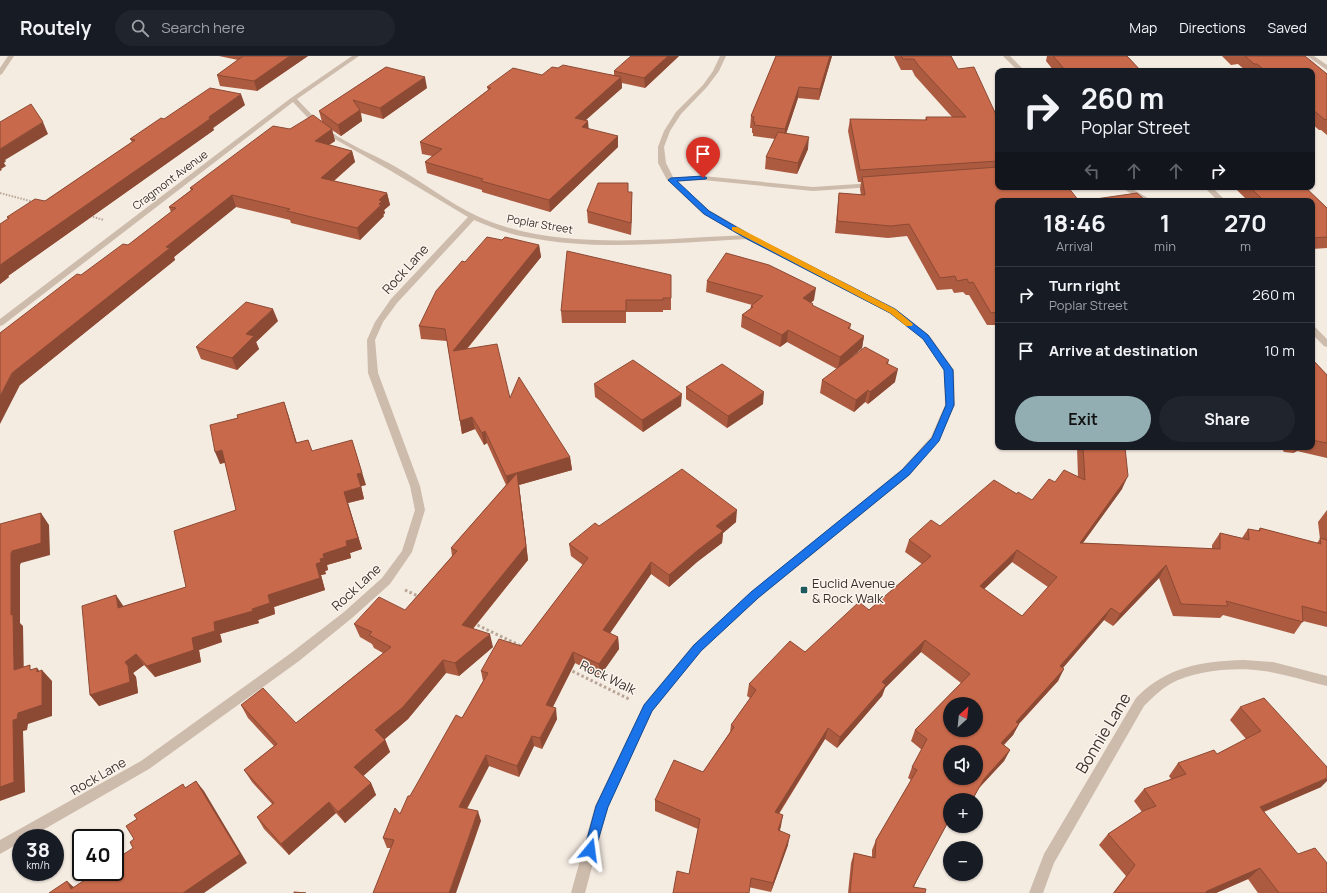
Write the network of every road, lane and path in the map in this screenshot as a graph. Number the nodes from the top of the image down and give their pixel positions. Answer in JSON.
{"nodes":[{"id":1,"x":11,"y":56,"type":"edge"},
{"id":2,"x":356,"y":56,"type":"edge"},
{"id":3,"x":723,"y":56,"type":"edge"},
{"id":4,"x":1006,"y":56,"type":"edge"},
{"id":5,"x":1310,"y":56,"type":"edge"},
{"id":6,"x":1019,"y":68,"type":"edge"},
{"id":7,"x":1327,"y":68,"type":"edge"},
{"id":8,"x":0,"y":73,"type":"edge"},
{"id":9,"x":293,"y":99,"type":"junction"},
{"id":10,"x":671,"y":180,"type":"junction"},
{"id":11,"x":879,"y":184,"type":"edge"},
{"id":12,"x":1129,"y":190,"type":"edge"},
{"id":13,"x":1211,"y":190,"type":"edge"},
{"id":14,"x":0,"y":193,"type":"edge"},
{"id":15,"x":1144,"y":198,"type":"edge"},
{"id":16,"x":1219,"y":198,"type":"edge"},
{"id":17,"x":38,"y":203,"type":"edge"},
{"id":18,"x":83,"y":214,"type":"edge"},
{"id":19,"x":473,"y":217,"type":"junction"},
{"id":20,"x":128,"y":226,"type":"junction"},
{"id":21,"x":749,"y":237,"type":"junction"},
{"id":22,"x":0,"y":323,"type":"edge"},
{"id":23,"x":1315,"y":332,"type":"edge"},
{"id":24,"x":1327,"y":344,"type":"edge"},
{"id":25,"x":386,"y":581,"type":"junction"},
{"id":26,"x":422,"y":598,"type":"edge"},
{"id":27,"x":471,"y":622,"type":"edge"},
{"id":28,"x":528,"y":650,"type":"edge"},
{"id":29,"x":563,"y":667,"type":"edge"},
{"id":30,"x":1327,"y":681,"type":"edge"},
{"id":31,"x":648,"y":708,"type":"junction"},
{"id":32,"x":0,"y":847,"type":"edge"},
{"id":33,"x":578,"y":893,"type":"edge"},
{"id":34,"x":1036,"y":893,"type":"edge"}],
"edges":[{"from":1,"to":8,"type":"street"},
{"from":2,"to":9,"type":"street","name":"Cragmont Avenue"},
{"from":3,"to":10,"type":"street"},
{"from":4,"to":6,"type":"street"},
{"from":5,"to":7,"type":"street"},
{"from":9,"to":19,"type":"street","name":"Poplar Street"},
{"from":9,"to":20,"type":"street","name":"Cragmont Avenue"},
{"from":10,"to":11,"type":"street"},
{"from":10,"to":21,"type":"street"},
{"from":12,"to":15,"type":"street"},
{"from":13,"to":16,"type":"street"},
{"from":14,"to":17,"type":"path"},
{"from":18,"to":20,"type":"path"},
{"from":19,"to":21,"type":"street","name":"Poplar Street"},
{"from":19,"to":25,"type":"street","name":"Rock Lane"},
{"from":20,"to":22,"type":"street","name":"Cragmont Avenue"},
{"from":21,"to":31,"type":"street"},
{"from":23,"to":24,"type":"street"},
{"from":25,"to":26,"type":"path"},
{"from":25,"to":32,"type":"street","name":"Rock Lane"},
{"from":27,"to":28,"type":"path"},
{"from":29,"to":31,"type":"path","name":"Rock Walk"},
{"from":30,"to":34,"type":"street","name":"Bonnie Lane"},
{"from":31,"to":33,"type":"street"}]}
